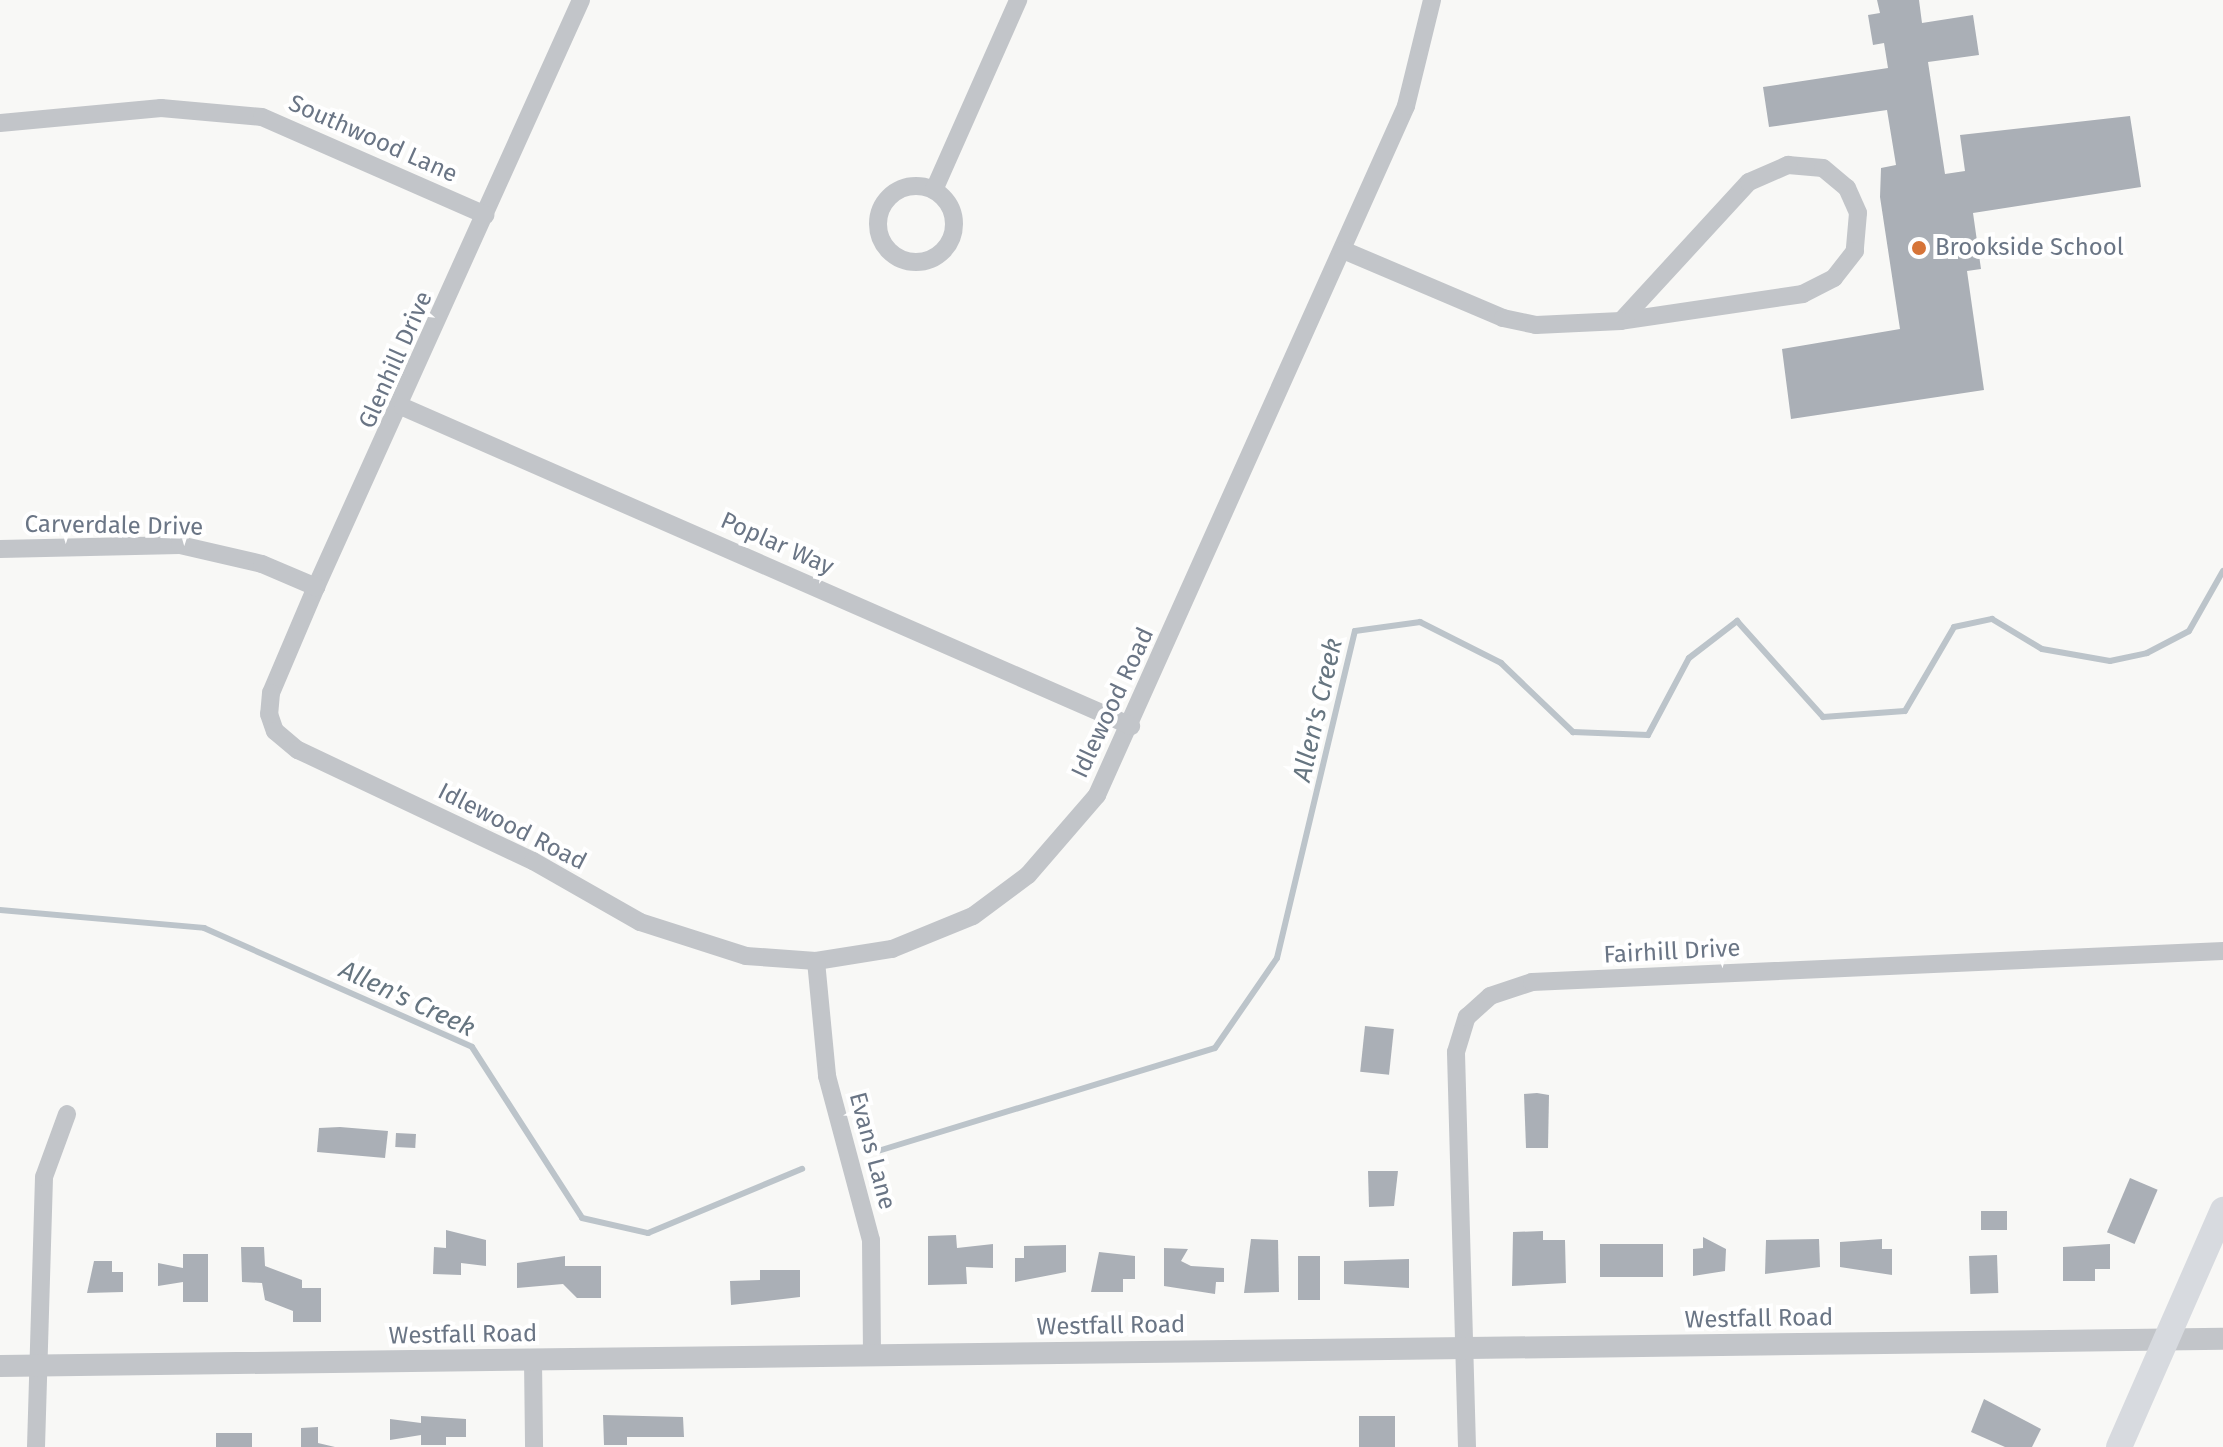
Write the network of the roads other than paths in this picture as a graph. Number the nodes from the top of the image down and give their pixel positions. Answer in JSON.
{"nodes":[{"id":1,"x":581,"y":0,"type":"edge"},
{"id":2,"x":1018,"y":0,"type":"edge"},
{"id":3,"x":1432,"y":0,"type":"edge"},
{"id":4,"x":0,"y":123,"type":"edge"},
{"id":5,"x":934,"y":190,"type":"junction"},
{"id":6,"x":485,"y":215,"type":"junction"},
{"id":7,"x":1343,"y":250,"type":"junction"},
{"id":8,"x":1621,"y":321,"type":"junction"},
{"id":9,"x":403,"y":407,"type":"junction"},
{"id":10,"x":0,"y":549,"type":"edge"},
{"id":11,"x":316,"y":587,"type":"junction"},
{"id":12,"x":1131,"y":726,"type":"junction"},
{"id":13,"x":281,"y":738,"type":"joint"},
{"id":14,"x":2223,"y":951,"type":"edge"},
{"id":15,"x":816,"y":961,"type":"junction"},
{"id":16,"x":67,"y":1114,"type":"dead end"},
{"id":17,"x":2223,"y":1210,"type":"edge"},
{"id":18,"x":2166,"y":1339,"type":"junction"},
{"id":19,"x":2223,"y":1339,"type":"edge"},
{"id":20,"x":1463,"y":1349,"type":"junction"},
{"id":21,"x":872,"y":1355,"type":"junction"},
{"id":22,"x":533,"y":1360,"type":"junction"},
{"id":23,"x":42,"y":1365,"type":"junction"},
{"id":24,"x":0,"y":1366,"type":"edge"},
{"id":25,"x":36,"y":1447,"type":"edge"},
{"id":26,"x":534,"y":1447,"type":"edge"},
{"id":27,"x":1467,"y":1447,"type":"edge"},
{"id":28,"x":2119,"y":1447,"type":"edge"}],
"edges":[{"from":1,"to":6,"type":"street","name":"Glenhill Drive"},
{"from":2,"to":5,"type":"street"},
{"from":3,"to":7,"type":"street","name":"Idlewood Road"},
{"from":4,"to":6,"type":"street","name":"Southwood Lane"},
{"from":5,"to":5,"type":"street"},
{"from":6,"to":9,"type":"street","name":"Glenhill Drive"},
{"from":7,"to":8,"type":"street"},
{"from":7,"to":12,"type":"street","name":"Idlewood Road"},
{"from":8,"to":8,"type":"street"},
{"from":9,"to":11,"type":"street","name":"Glenhill Drive"},
{"from":9,"to":12,"type":"street","name":"Poplar Way"},
{"from":10,"to":11,"type":"street","name":"Carverdale Drive"},
{"from":11,"to":13,"type":"street","name":"Glenhill Drive"},
{"from":12,"to":15,"type":"street","name":"Idlewood Road"},
{"from":13,"to":15,"type":"street","name":"Idlewood Road"},
{"from":14,"to":20,"type":"street","name":"Fairhill Drive"},
{"from":15,"to":21,"type":"street","name":"Evans Lane"},
{"from":16,"to":23,"type":"street"},
{"from":17,"to":18,"type":"main road"},
{"from":18,"to":19,"type":"street","name":"Westfall Road"},
{"from":18,"to":20,"type":"street","name":"Westfall Road"},
{"from":18,"to":28,"type":"main road"},
{"from":20,"to":21,"type":"street","name":"Westfall Road"},
{"from":20,"to":27,"type":"street","name":"Fairhill Drive"},
{"from":21,"to":22,"type":"street","name":"Westfall Road"},
{"from":22,"to":23,"type":"street","name":"Westfall Road"},
{"from":22,"to":26,"type":"street"},
{"from":23,"to":24,"type":"street","name":"Westfall Road"},
{"from":23,"to":25,"type":"street"}]}
